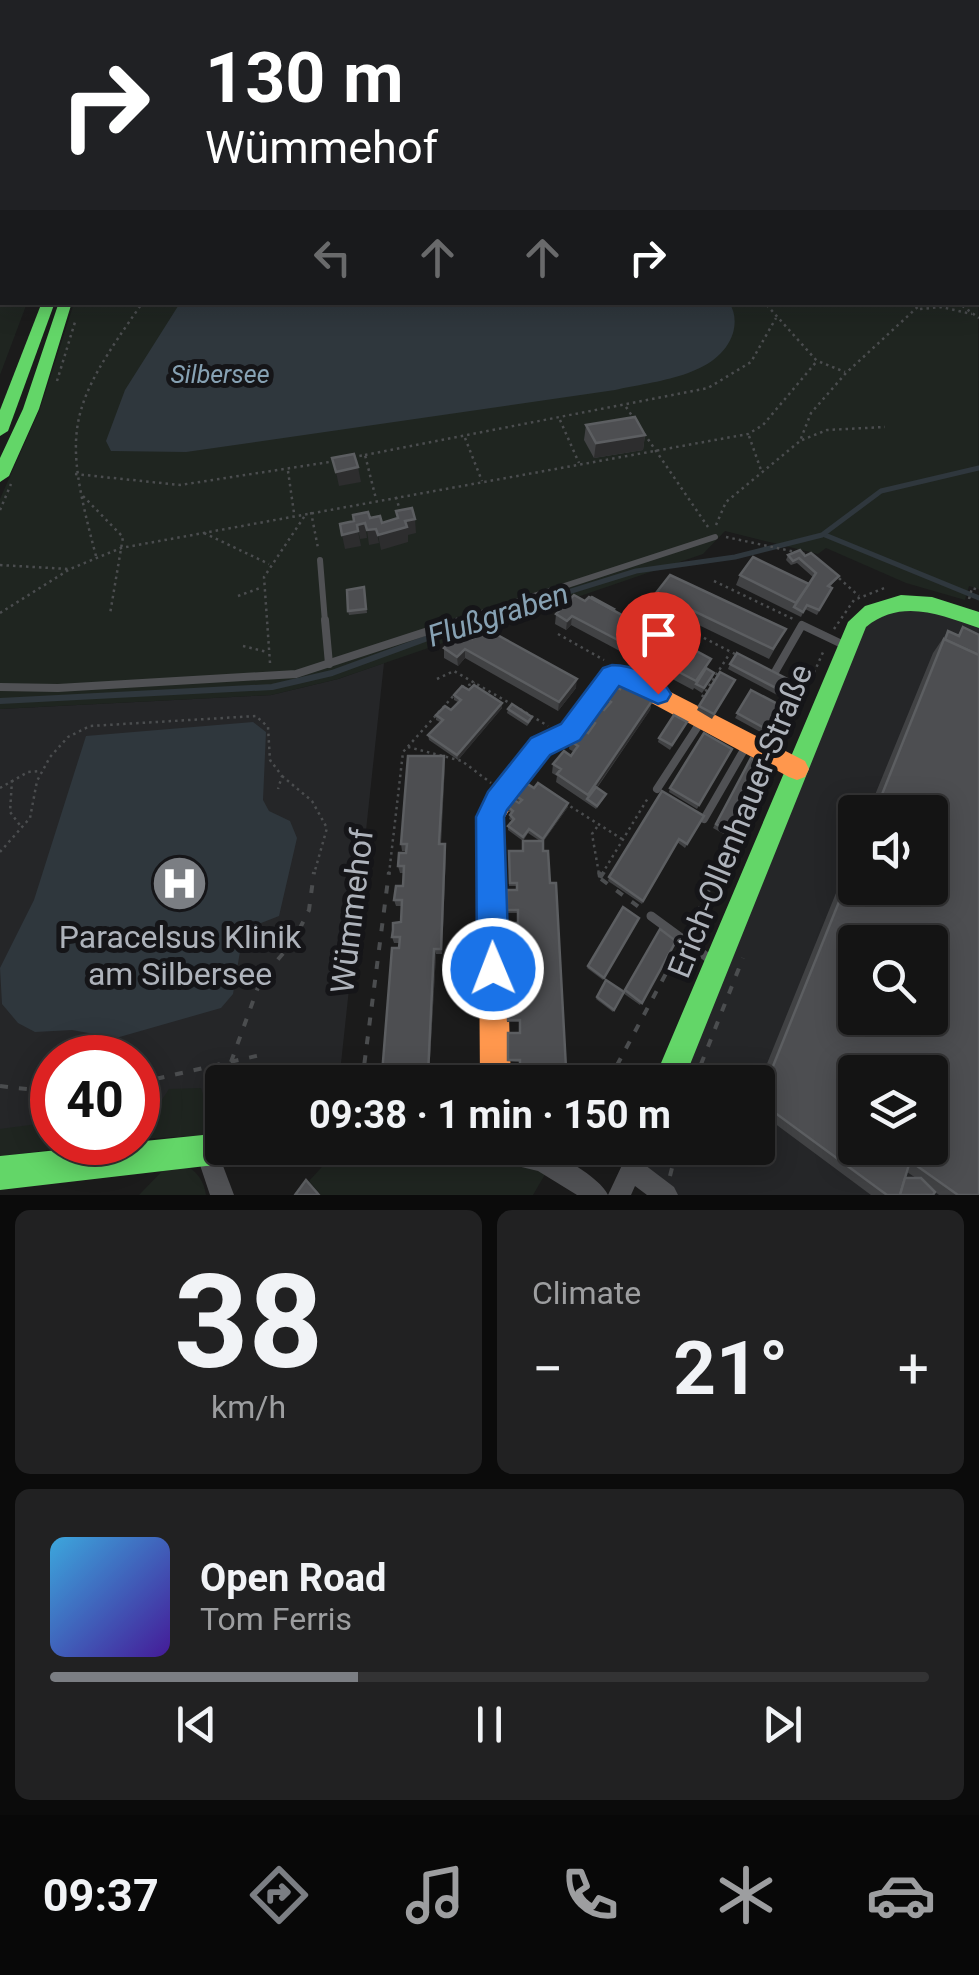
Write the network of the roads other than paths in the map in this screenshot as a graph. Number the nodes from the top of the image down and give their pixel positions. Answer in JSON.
{"nodes":[{"id":1,"x":48,"y":305,"type":"edge"},
{"id":2,"x":65,"y":305,"type":"edge"},
{"id":3,"x":0,"y":431,"type":"edge"},
{"id":4,"x":0,"y":476,"type":"edge"},
{"id":5,"x":715,"y":537,"type":"road end"},
{"id":6,"x":320,"y":560,"type":"road end"},
{"id":7,"x":979,"y":620,"type":"edge"},
{"id":8,"x":838,"y":642,"type":"junction"},
{"id":9,"x":329,"y":664,"type":"junction"},
{"id":10,"x":775,"y":672,"type":"edge"},
{"id":11,"x":0,"y":686,"type":"edge"},
{"id":12,"x":698,"y":715,"type":"junction"},
{"id":13,"x":748,"y":742,"type":"junction"},
{"id":14,"x":796,"y":769,"type":"junction"},
{"id":15,"x":657,"y":789,"type":"road end"},
{"id":16,"x":704,"y":818,"type":"edge"},
{"id":17,"x":651,"y":916,"type":"road end"},
{"id":18,"x":717,"y":965,"type":"junction"},
{"id":19,"x":495,"y":1065,"type":"edge"},
{"id":20,"x":675,"y":1065,"type":"edge"},
{"id":21,"x":205,"y":1150,"type":"edge"},
{"id":22,"x":212,"y":1165,"type":"edge"},
{"id":23,"x":556,"y":1165,"type":"edge"},
{"id":24,"x":633,"y":1165,"type":"edge"},
{"id":25,"x":641,"y":1165,"type":"edge"},
{"id":26,"x":0,"y":1172,"type":"edge"},
{"id":27,"x":664,"y":1194,"type":"edge"},
{"id":28,"x":222,"y":1195,"type":"edge"},
{"id":29,"x":596,"y":1195,"type":"edge"},
{"id":30,"x":618,"y":1195,"type":"edge"}],
"edges":[{"from":1,"to":3,"type":"street"},
{"from":2,"to":4,"type":"street"},
{"from":5,"to":9,"type":"lane"},
{"from":6,"to":9,"type":"lane"},
{"from":7,"to":8,"type":"street","name":"Erich-Ollenhauer-Straße"},
{"from":8,"to":10,"type":"lane"},
{"from":8,"to":14,"type":"street","name":"Erich-Ollenhauer-Straße"},
{"from":9,"to":11,"type":"lane"},
{"from":12,"to":13,"type":"street"},
{"from":12,"to":15,"type":"lane"},
{"from":12,"to":19,"type":"street"},
{"from":13,"to":14,"type":"street"},
{"from":13,"to":16,"type":"lane"},
{"from":14,"to":18,"type":"street","name":"Erich-Ollenhauer-Straße"},
{"from":17,"to":18,"type":"lane"},
{"from":18,"to":20,"type":"street","name":"Erich-Ollenhauer-Straße"},
{"from":21,"to":26,"type":"street"},
{"from":22,"to":28,"type":"street"},
{"from":23,"to":29,"type":"street"},
{"from":24,"to":30,"type":"street"},
{"from":25,"to":27,"type":"street"}]}
